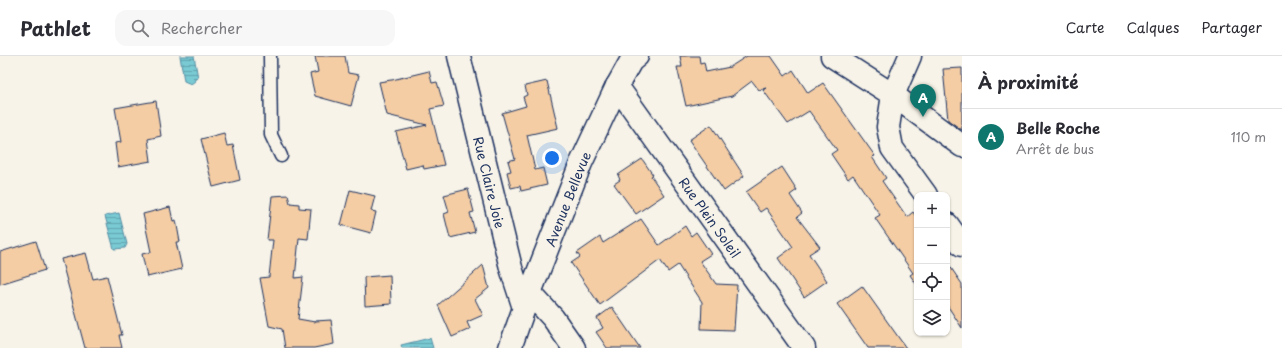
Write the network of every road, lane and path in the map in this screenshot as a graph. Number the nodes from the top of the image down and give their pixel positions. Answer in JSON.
{"nodes":[{"id":1,"x":270,"y":56,"type":"edge"},
{"id":2,"x":459,"y":56,"type":"edge"},
{"id":3,"x":637,"y":56,"type":"edge"},
{"id":4,"x":832,"y":56,"type":"edge"},
{"id":5,"x":910,"y":56,"type":"edge"},
{"id":6,"x":617,"y":86,"type":"junction"},
{"id":7,"x":893,"y":95,"type":"junction"},
{"id":8,"x":962,"y":146,"type":"edge"},
{"id":9,"x":281,"y":156,"type":"dead end"},
{"id":10,"x":924,"y":192,"type":"edge"},
{"id":11,"x":950,"y":228,"type":"edge"},
{"id":12,"x":962,"y":244,"type":"edge"},
{"id":13,"x":527,"y":300,"type":"junction"},
{"id":14,"x":510,"y":348,"type":"edge"},
{"id":15,"x":574,"y":348,"type":"edge"},
{"id":16,"x":804,"y":348,"type":"edge"}],
"edges":[{"from":1,"to":9,"type":"lane"},
{"from":2,"to":13,"type":"street","name":"Rue Claire Joie"},
{"from":3,"to":6,"type":"street","name":"Avenue Bellevue"},
{"from":4,"to":7,"type":"street"},
{"from":5,"to":7,"type":"street"},
{"from":6,"to":13,"type":"street","name":"Avenue Bellevue"},
{"from":6,"to":16,"type":"street","name":"Rue Plein Soleil"},
{"from":7,"to":8,"type":"street"},
{"from":7,"to":10,"type":"street"},
{"from":11,"to":12,"type":"street"},
{"from":13,"to":14,"type":"street","name":"Avenue Bellevue"},
{"from":13,"to":15,"type":"street"}]}
